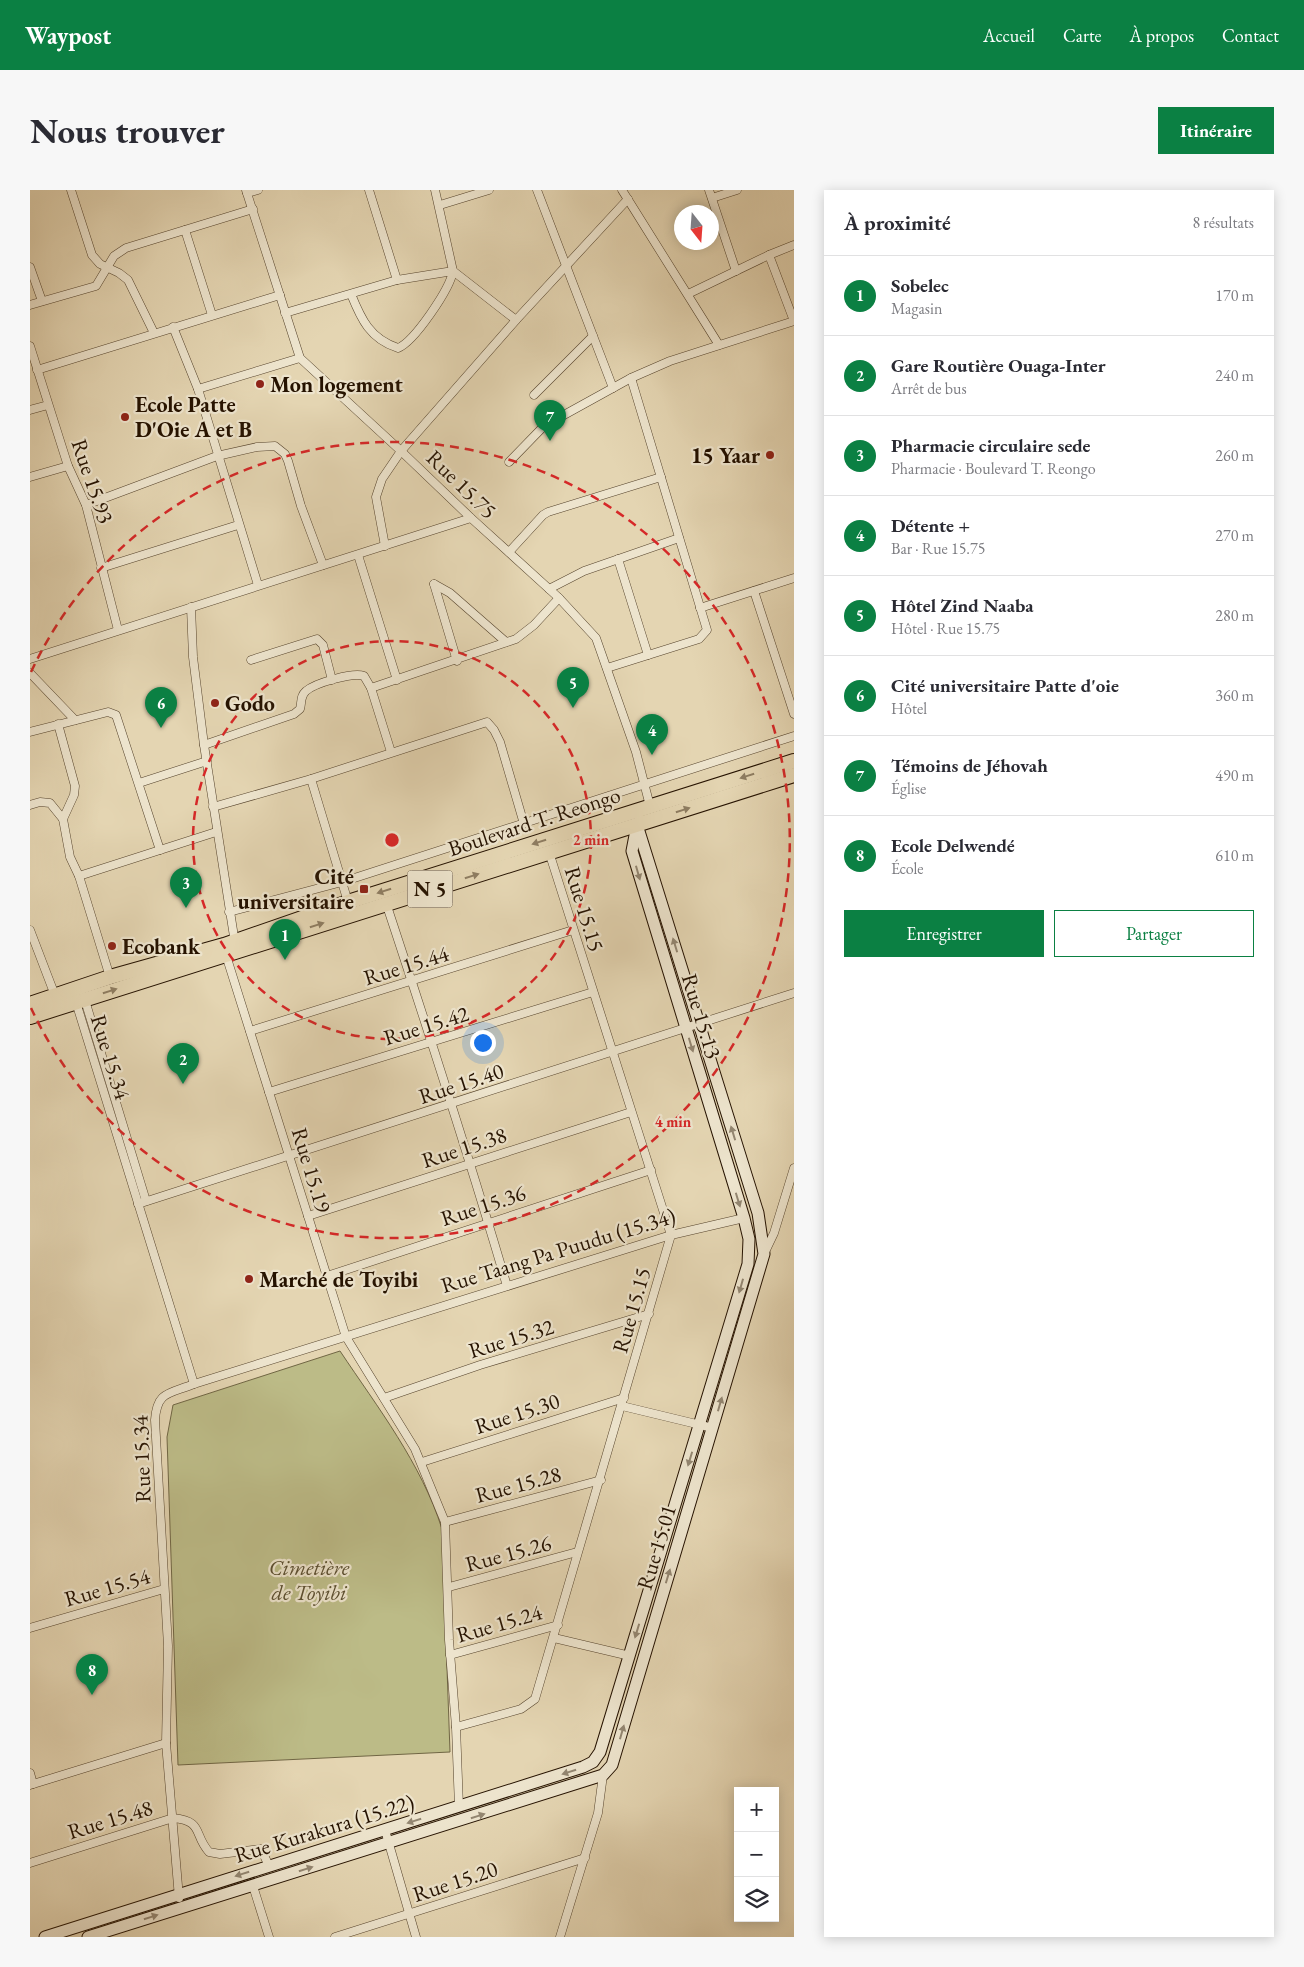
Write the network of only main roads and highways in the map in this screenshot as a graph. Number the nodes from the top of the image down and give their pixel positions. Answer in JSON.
{"nodes":[{"id":1,"x":794,"y":762,"type":"edge"},
{"id":2,"x":794,"y":775,"type":"edge"},
{"id":3,"x":650,"y":806,"type":"junction"},
{"id":4,"x":637,"y":825,"type":"junction"},
{"id":5,"x":230,"y":948,"type":"junction"},
{"id":6,"x":79,"y":994,"type":"junction"},
{"id":7,"x":57,"y":1002,"type":"junction"},
{"id":8,"x":30,"y":1004,"type":"edge"},
{"id":9,"x":30,"y":1017,"type":"edge"},
{"id":10,"x":748,"y":1239,"type":"joint"},
{"id":11,"x":764,"y":1254,"type":"joint"},
{"id":12,"x":604,"y":1742,"type":"joint"},
{"id":13,"x":603,"y":1775,"type":"joint"},
{"id":14,"x":45,"y":1937,"type":"edge"},
{"id":15,"x":88,"y":1937,"type":"edge"}],
"edges":[{"from":1,"to":3,"type":"highway","name":"Boulevard T. Reongo","number":"N 5","one_way":true},
{"from":4,"to":2,"type":"highway","number":"N 5","one_way":true},
{"from":3,"to":4,"type":"main road","name":"Rue 15.13"},
{"from":3,"to":5,"type":"highway","name":"Boulevard T. Reongo","number":"N 5","one_way":true},
{"from":5,"to":4,"type":"highway","number":"N 5","one_way":true},
{"from":4,"to":10,"type":"main road","name":"Rue 15.13","one_way":true},
{"from":11,"to":4,"type":"main road","name":"Rue 15.13","one_way":true},
{"from":6,"to":5,"type":"highway","number":"N 5","one_way":true},
{"from":5,"to":6,"type":"highway","name":"Boulevard T. Reongo","number":"N 5"},
{"from":6,"to":7,"type":"highway","number":"N 5"},
{"from":7,"to":8,"type":"highway","number":"N 5"},
{"from":7,"to":9,"type":"highway","number":"N 5"},
{"from":10,"to":12,"type":"main road","name":"Rue 15.01","one_way":true},
{"from":13,"to":11,"type":"main road","name":"Rue 15.01","one_way":true},
{"from":12,"to":14,"type":"main road","name":"Rue Kurakura (15.22)","one_way":true},
{"from":15,"to":13,"type":"main road","name":"Rue Kurakura (15.22)","one_way":true}]}
